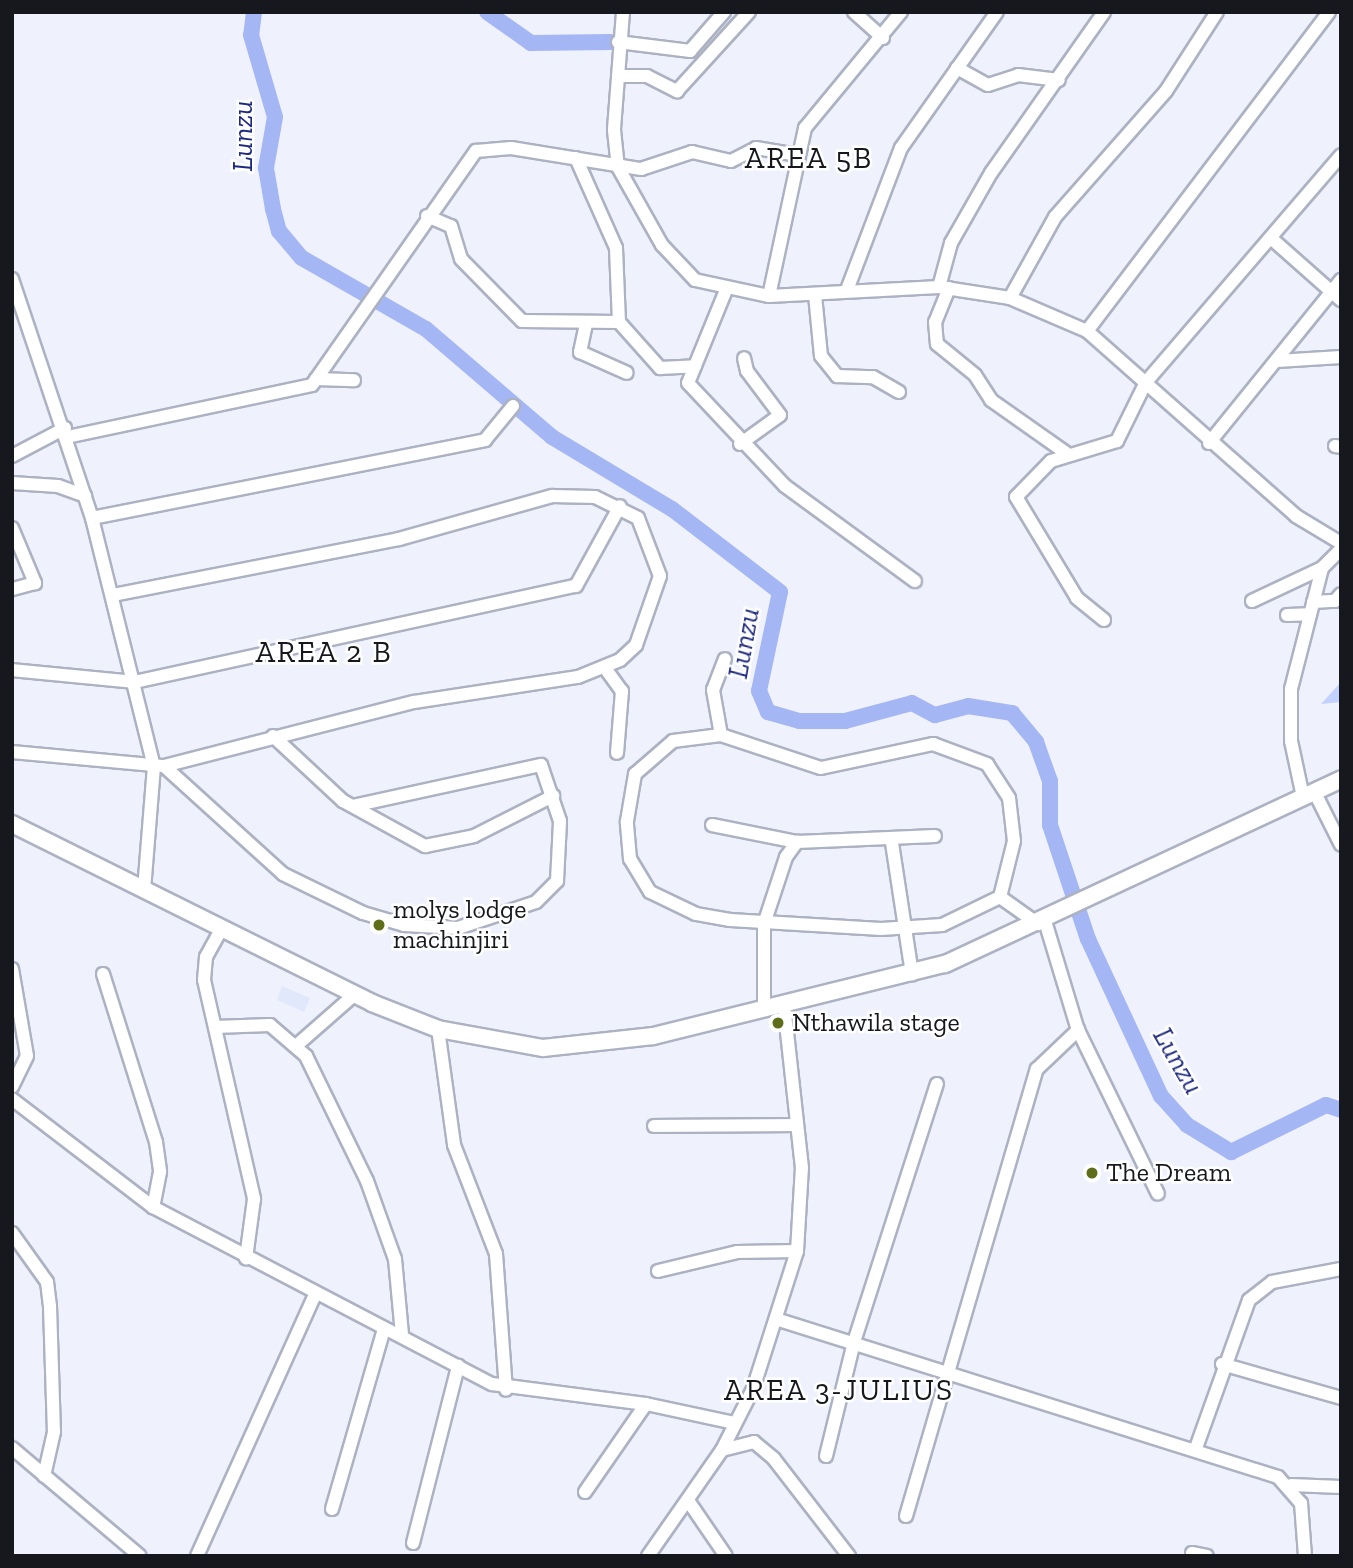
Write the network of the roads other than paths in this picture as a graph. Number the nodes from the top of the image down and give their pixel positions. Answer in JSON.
{"nodes":[{"id":1,"x":724,"y":12,"type":"edge"},
{"id":2,"x":749,"y":12,"type":"edge"},
{"id":3,"x":854,"y":12,"type":"edge"},
{"id":4,"x":901,"y":12,"type":"edge"},
{"id":5,"x":997,"y":12,"type":"edge"},
{"id":6,"x":1104,"y":12,"type":"edge"},
{"id":7,"x":1217,"y":12,"type":"edge"},
{"id":8,"x":1329,"y":12,"type":"edge"},
{"id":9,"x":620,"y":13,"type":"edge"},
{"id":10,"x":883,"y":38,"type":"junction"},
{"id":11,"x":618,"y":42,"type":"junction"},
{"id":12,"x":957,"y":68,"type":"junction"},
{"id":13,"x":618,"y":76,"type":"junction"},
{"id":14,"x":1059,"y":80,"type":"junction"},
{"id":15,"x":799,"y":155,"type":"junction"},
{"id":16,"x":1341,"y":155,"type":"edge"},
{"id":17,"x":576,"y":158,"type":"junction"},
{"id":18,"x":618,"y":167,"type":"junction"},
{"id":19,"x":427,"y":216,"type":"junction"},
{"id":20,"x":1272,"y":239,"type":"junction"},
{"id":21,"x":12,"y":279,"type":"edge"},
{"id":22,"x":1336,"y":285,"type":"edge"},
{"id":23,"x":944,"y":288,"type":"junction"},
{"id":24,"x":726,"y":290,"type":"junction"},
{"id":25,"x":847,"y":290,"type":"junction"},
{"id":26,"x":815,"y":295,"type":"junction"},
{"id":27,"x":769,"y":296,"type":"junction"},
{"id":28,"x":1010,"y":298,"type":"junction"},
{"id":29,"x":1341,"y":300,"type":"edge"},
{"id":30,"x":619,"y":322,"type":"junction"},
{"id":31,"x":586,"y":324,"type":"junction"},
{"id":32,"x":1087,"y":331,"type":"junction"},
{"id":33,"x":1341,"y":357,"type":"edge"},
{"id":34,"x":744,"y":358,"type":"dead end"},
{"id":35,"x":1277,"y":361,"type":"junction"},
{"id":36,"x":695,"y":366,"type":"junction"},
{"id":37,"x":627,"y":373,"type":"dead end"},
{"id":38,"x":316,"y":379,"type":"junction"},
{"id":39,"x":354,"y":380,"type":"dead end"},
{"id":40,"x":1146,"y":382,"type":"junction"},
{"id":41,"x":899,"y":392,"type":"dead end"},
{"id":42,"x":513,"y":405,"type":"dead end"},
{"id":43,"x":66,"y":432,"type":"junction"},
{"id":44,"x":1209,"y":443,"type":"junction"},
{"id":45,"x":740,"y":444,"type":"junction"},
{"id":46,"x":1066,"y":453,"type":"junction"},
{"id":47,"x":12,"y":456,"type":"edge"},
{"id":48,"x":12,"y":483,"type":"edge"},
{"id":49,"x":85,"y":496,"type":"junction"},
{"id":50,"x":620,"y":506,"type":"junction"},
{"id":51,"x":92,"y":517,"type":"junction"},
{"id":52,"x":12,"y":528,"type":"edge"},
{"id":53,"x":1341,"y":543,"type":"edge"},
{"id":54,"x":1341,"y":549,"type":"edge"},
{"id":55,"x":1322,"y":568,"type":"junction"},
{"id":56,"x":915,"y":581,"type":"dead end"},
{"id":57,"x":12,"y":589,"type":"edge"},
{"id":58,"x":1341,"y":594,"type":"edge"},
{"id":59,"x":114,"y":595,"type":"junction"},
{"id":60,"x":1252,"y":601,"type":"dead end"},
{"id":61,"x":1312,"y":608,"type":"junction"},
{"id":62,"x":1287,"y":615,"type":"dead end"},
{"id":63,"x":1104,"y":620,"type":"dead end"},
{"id":64,"x":725,"y":659,"type":"dead end"},
{"id":65,"x":605,"y":668,"type":"junction"},
{"id":66,"x":12,"y":670,"type":"edge"},
{"id":67,"x":134,"y":682,"type":"junction"},
{"id":68,"x":721,"y":735,"type":"junction"},
{"id":69,"x":273,"y":736,"type":"junction"},
{"id":70,"x":12,"y":752,"type":"edge"},
{"id":71,"x":617,"y":753,"type":"dead end"},
{"id":72,"x":159,"y":766,"type":"junction"},
{"id":73,"x":1341,"y":779,"type":"edge"},
{"id":74,"x":1308,"y":794,"type":"junction"},
{"id":75,"x":553,"y":796,"type":"junction"},
{"id":76,"x":353,"y":806,"type":"junction"},
{"id":77,"x":12,"y":824,"type":"edge"},
{"id":78,"x":712,"y":825,"type":"dead end"},
{"id":79,"x":935,"y":836,"type":"dead end"},
{"id":80,"x":1339,"y":841,"type":"edge"},
{"id":81,"x":797,"y":842,"type":"junction"},
{"id":82,"x":892,"y":843,"type":"junction"},
{"id":83,"x":144,"y":890,"type":"junction"},
{"id":84,"x":1000,"y":897,"type":"junction"},
{"id":85,"x":1042,"y":923,"type":"junction"},
{"id":86,"x":764,"y":924,"type":"junction"},
{"id":87,"x":222,"y":928,"type":"junction"},
{"id":88,"x":905,"y":929,"type":"junction"},
{"id":89,"x":12,"y":969,"type":"edge"},
{"id":90,"x":103,"y":974,"type":"dead end"},
{"id":91,"x":912,"y":974,"type":"junction"},
{"id":92,"x":355,"y":994,"type":"junction"},
{"id":93,"x":784,"y":1006,"type":"junction"},
{"id":94,"x":764,"y":1010,"type":"junction"},
{"id":95,"x":215,"y":1027,"type":"junction"},
{"id":96,"x":438,"y":1029,"type":"junction"},
{"id":97,"x":1078,"y":1030,"type":"junction"},
{"id":98,"x":297,"y":1045,"type":"junction"},
{"id":99,"x":937,"y":1084,"type":"dead end"},
{"id":100,"x":12,"y":1087,"type":"edge"},
{"id":101,"x":12,"y":1099,"type":"edge"},
{"id":102,"x":796,"y":1125,"type":"junction"},
{"id":103,"x":654,"y":1126,"type":"dead end"},
{"id":104,"x":1158,"y":1194,"type":"dead end"},
{"id":105,"x":153,"y":1207,"type":"junction"},
{"id":106,"x":12,"y":1233,"type":"edge"},
{"id":107,"x":797,"y":1251,"type":"junction"},
{"id":108,"x":246,"y":1258,"type":"junction"},
{"id":109,"x":1341,"y":1269,"type":"edge"},
{"id":110,"x":658,"y":1271,"type":"dead end"},
{"id":111,"x":315,"y":1295,"type":"junction"},
{"id":112,"x":779,"y":1321,"type":"junction"},
{"id":113,"x":384,"y":1329,"type":"junction"},
{"id":114,"x":402,"y":1335,"type":"junction"},
{"id":115,"x":854,"y":1342,"type":"junction"},
{"id":116,"x":1222,"y":1364,"type":"junction"},
{"id":117,"x":458,"y":1366,"type":"junction"},
{"id":118,"x":948,"y":1368,"type":"junction"},
{"id":119,"x":506,"y":1390,"type":"junction"},
{"id":120,"x":1341,"y":1398,"type":"edge"},
{"id":121,"x":646,"y":1404,"type":"junction"},
{"id":122,"x":735,"y":1423,"type":"junction"},
{"id":123,"x":12,"y":1448,"type":"edge"},
{"id":124,"x":1196,"y":1448,"type":"junction"},
{"id":125,"x":722,"y":1450,"type":"junction"},
{"id":126,"x":826,"y":1456,"type":"dead end"},
{"id":127,"x":44,"y":1476,"type":"junction"},
{"id":128,"x":1291,"y":1485,"type":"junction"},
{"id":129,"x":1341,"y":1487,"type":"edge"},
{"id":130,"x":585,"y":1492,"type":"dead end"},
{"id":131,"x":689,"y":1502,"type":"junction"},
{"id":132,"x":332,"y":1509,"type":"dead end"},
{"id":133,"x":906,"y":1516,"type":"dead end"},
{"id":134,"x":413,"y":1543,"type":"dead end"},
{"id":135,"x":1192,"y":1553,"type":"dead end"},
{"id":136,"x":140,"y":1556,"type":"edge"},
{"id":137,"x":197,"y":1556,"type":"edge"},
{"id":138,"x":648,"y":1556,"type":"edge"},
{"id":139,"x":726,"y":1556,"type":"edge"},
{"id":140,"x":849,"y":1556,"type":"edge"},
{"id":141,"x":1207,"y":1556,"type":"edge"},
{"id":142,"x":1306,"y":1556,"type":"edge"}],
"edges":[{"from":1,"to":11,"type":"street"},
{"from":2,"to":13,"type":"street"},
{"from":3,"to":10,"type":"street"},
{"from":4,"to":10,"type":"street"},
{"from":5,"to":12,"type":"street"},
{"from":6,"to":14,"type":"street"},
{"from":7,"to":28,"type":"street"},
{"from":8,"to":32,"type":"street"},
{"from":9,"to":11,"type":"street"},
{"from":10,"to":15,"type":"street"},
{"from":11,"to":13,"type":"street"},
{"from":12,"to":14,"type":"street"},
{"from":12,"to":25,"type":"street"},
{"from":13,"to":18,"type":"street"},
{"from":14,"to":23,"type":"street"},
{"from":15,"to":18,"type":"street"},
{"from":15,"to":27,"type":"street"},
{"from":16,"to":20,"type":"street"},
{"from":17,"to":18,"type":"street"},
{"from":17,"to":19,"type":"street"},
{"from":17,"to":30,"type":"street"},
{"from":18,"to":24,"type":"street"},
{"from":19,"to":31,"type":"street"},
{"from":19,"to":38,"type":"street"},
{"from":20,"to":22,"type":"street"},
{"from":20,"to":40,"type":"street"},
{"from":21,"to":43,"type":"street"},
{"from":22,"to":29,"type":"street"},
{"from":22,"to":35,"type":"street"},
{"from":23,"to":25,"type":"street"},
{"from":23,"to":28,"type":"street"},
{"from":23,"to":46,"type":"street"},
{"from":24,"to":27,"type":"street"},
{"from":24,"to":36,"type":"street"},
{"from":25,"to":26,"type":"street"},
{"from":26,"to":27,"type":"street"},
{"from":26,"to":41,"type":"street"},
{"from":28,"to":32,"type":"street"},
{"from":30,"to":31,"type":"street"},
{"from":30,"to":36,"type":"street"},
{"from":31,"to":37,"type":"street"},
{"from":32,"to":40,"type":"street"},
{"from":33,"to":35,"type":"street"},
{"from":34,"to":45,"type":"street"},
{"from":35,"to":44,"type":"street"},
{"from":36,"to":45,"type":"street"},
{"from":38,"to":39,"type":"street"},
{"from":38,"to":43,"type":"street"},
{"from":40,"to":44,"type":"street"},
{"from":40,"to":46,"type":"street"},
{"from":42,"to":51,"type":"street"},
{"from":43,"to":47,"type":"street"},
{"from":43,"to":49,"type":"street"},
{"from":44,"to":53,"type":"street"},
{"from":45,"to":56,"type":"street"},
{"from":46,"to":63,"type":"street"},
{"from":48,"to":49,"type":"street"},
{"from":49,"to":51,"type":"street"},
{"from":50,"to":59,"type":"street"},
{"from":50,"to":65,"type":"street"},
{"from":50,"to":67,"type":"street"},
{"from":51,"to":59,"type":"street"},
{"from":52,"to":57,"type":"street"},
{"from":54,"to":55,"type":"street"},
{"from":55,"to":60,"type":"street"},
{"from":55,"to":61,"type":"street"},
{"from":58,"to":61,"type":"street"},
{"from":59,"to":67,"type":"street"},
{"from":61,"to":62,"type":"street"},
{"from":61,"to":74,"type":"street"},
{"from":64,"to":68,"type":"street"},
{"from":65,"to":69,"type":"street"},
{"from":65,"to":71,"type":"street"},
{"from":66,"to":67,"type":"street"},
{"from":67,"to":72,"type":"street"},
{"from":68,"to":84,"type":"street"},
{"from":68,"to":86,"type":"street"},
{"from":69,"to":72,"type":"street"},
{"from":69,"to":76,"type":"street"},
{"from":70,"to":72,"type":"street"},
{"from":72,"to":75,"type":"street"},
{"from":72,"to":83,"type":"street"},
{"from":73,"to":74,"type":"main road"},
{"from":74,"to":80,"type":"street"},
{"from":74,"to":85,"type":"main road"},
{"from":75,"to":76,"type":"street"},
{"from":75,"to":76,"type":"street"},
{"from":77,"to":83,"type":"main road"},
{"from":78,"to":81,"type":"street"},
{"from":79,"to":82,"type":"street"},
{"from":81,"to":82,"type":"street"},
{"from":81,"to":86,"type":"street"},
{"from":82,"to":88,"type":"street"},
{"from":83,"to":87,"type":"main road"},
{"from":84,"to":85,"type":"street"},
{"from":84,"to":88,"type":"street"},
{"from":85,"to":91,"type":"main road"},
{"from":85,"to":97,"type":"street"},
{"from":86,"to":88,"type":"street"},
{"from":86,"to":94,"type":"street"},
{"from":87,"to":92,"type":"main road"},
{"from":87,"to":95,"type":"street"},
{"from":88,"to":91,"type":"street"},
{"from":89,"to":100,"type":"street"},
{"from":90,"to":105,"type":"street"},
{"from":91,"to":93,"type":"main road"},
{"from":92,"to":96,"type":"main road"},
{"from":92,"to":98,"type":"street"},
{"from":93,"to":94,"type":"main road"},
{"from":93,"to":102,"type":"street"},
{"from":94,"to":96,"type":"main road"},
{"from":95,"to":98,"type":"street"},
{"from":95,"to":108,"type":"street"},
{"from":96,"to":119,"type":"street"},
{"from":97,"to":104,"type":"street"},
{"from":97,"to":118,"type":"street"},
{"from":98,"to":114,"type":"street"},
{"from":99,"to":115,"type":"street"},
{"from":101,"to":105,"type":"street"},
{"from":102,"to":103,"type":"street"},
{"from":102,"to":107,"type":"street"},
{"from":105,"to":108,"type":"street"},
{"from":106,"to":127,"type":"street"},
{"from":107,"to":110,"type":"street"},
{"from":107,"to":112,"type":"street"},
{"from":108,"to":111,"type":"street"},
{"from":109,"to":116,"type":"street"},
{"from":111,"to":113,"type":"street"},
{"from":111,"to":137,"type":"street"},
{"from":112,"to":115,"type":"street"},
{"from":112,"to":122,"type":"street"},
{"from":113,"to":114,"type":"street"},
{"from":113,"to":132,"type":"street"},
{"from":114,"to":117,"type":"street"},
{"from":115,"to":118,"type":"street"},
{"from":115,"to":126,"type":"street"},
{"from":116,"to":120,"type":"street"},
{"from":116,"to":124,"type":"street"},
{"from":117,"to":119,"type":"street"},
{"from":117,"to":134,"type":"street"},
{"from":118,"to":124,"type":"street"},
{"from":118,"to":133,"type":"street"},
{"from":119,"to":121,"type":"street"},
{"from":121,"to":122,"type":"street"},
{"from":121,"to":130,"type":"street"},
{"from":122,"to":125,"type":"street"},
{"from":123,"to":127,"type":"street"},
{"from":124,"to":128,"type":"street"},
{"from":125,"to":131,"type":"street"},
{"from":125,"to":140,"type":"street"},
{"from":127,"to":136,"type":"street"},
{"from":128,"to":129,"type":"street"},
{"from":128,"to":142,"type":"street"},
{"from":131,"to":138,"type":"street"},
{"from":131,"to":139,"type":"street"},
{"from":135,"to":141,"type":"street"}]}
